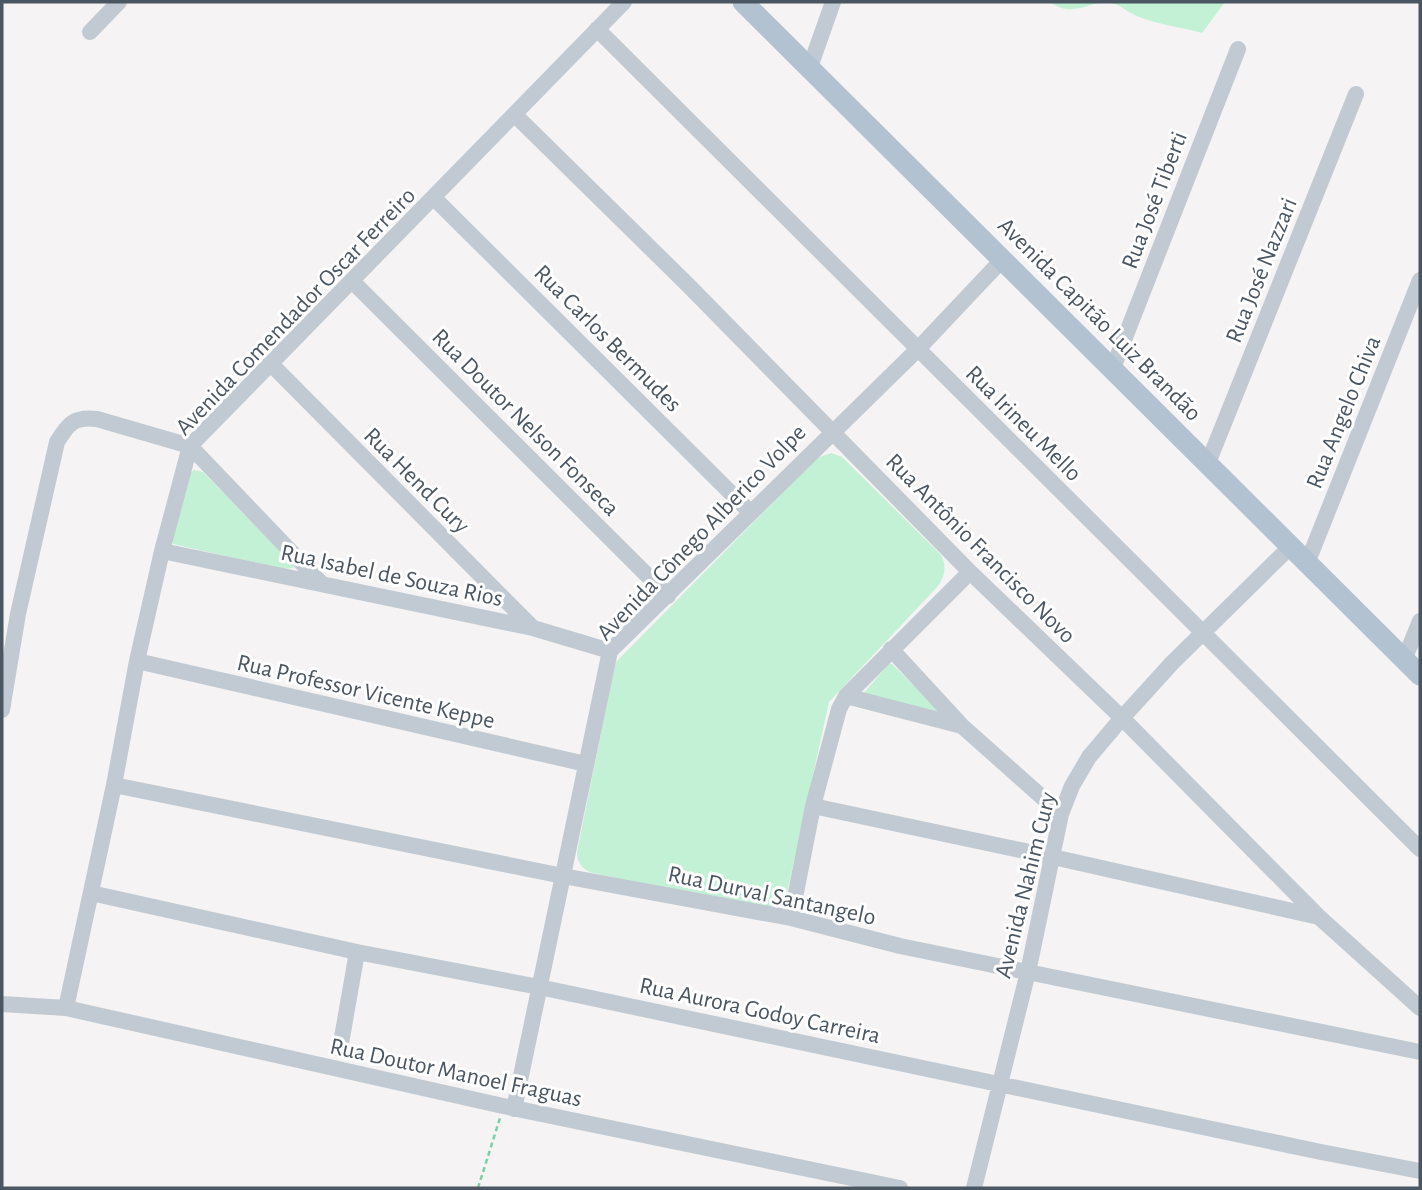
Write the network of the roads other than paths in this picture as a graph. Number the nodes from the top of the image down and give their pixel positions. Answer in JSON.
{"nodes":[{"id":1,"x":119,"y":2,"type":"edge"},
{"id":2,"x":624,"y":2,"type":"edge"},
{"id":3,"x":743,"y":2,"type":"edge"},
{"id":4,"x":832,"y":2,"type":"edge"},
{"id":5,"x":597,"y":29,"type":"junction"},
{"id":6,"x":90,"y":32,"type":"dead end"},
{"id":7,"x":1238,"y":49,"type":"dead end"},
{"id":8,"x":810,"y":67,"type":"junction"},
{"id":9,"x":1356,"y":94,"type":"dead end"},
{"id":10,"x":515,"y":114,"type":"junction"},
{"id":11,"x":434,"y":198,"type":"junction"},
{"id":12,"x":1002,"y":260,"type":"junction"},
{"id":13,"x":1420,"y":280,"type":"edge"},
{"id":14,"x":352,"y":281,"type":"junction"},
{"id":15,"x":917,"y":350,"type":"junction"},
{"id":16,"x":270,"y":363,"type":"junction"},
{"id":17,"x":1113,"y":368,"type":"junction"},
{"id":18,"x":832,"y":432,"type":"junction"},
{"id":19,"x":190,"y":446,"type":"junction"},
{"id":20,"x":1208,"y":463,"type":"junction"},
{"id":21,"x":750,"y":512,"type":"junction"},
{"id":22,"x":1291,"y":546,"type":"junction"},
{"id":23,"x":162,"y":551,"type":"junction"},
{"id":24,"x":1308,"y":561,"type":"junction"},
{"id":25,"x":970,"y":572,"type":"junction"},
{"id":26,"x":320,"y":582,"type":"junction"},
{"id":27,"x":668,"y":596,"type":"junction"},
{"id":28,"x":1420,"y":621,"type":"edge"},
{"id":29,"x":533,"y":628,"type":"junction"},
{"id":30,"x":1204,"y":633,"type":"junction"},
{"id":31,"x":891,"y":649,"type":"junction"},
{"id":32,"x":610,"y":651,"type":"junction"},
{"id":33,"x":1404,"y":660,"type":"junction"},
{"id":34,"x":137,"y":661,"type":"junction"},
{"id":35,"x":1420,"y":675,"type":"edge"},
{"id":36,"x":846,"y":696,"type":"junction"},
{"id":37,"x":2,"y":710,"type":"edge"},
{"id":38,"x":1122,"y":718,"type":"junction"},
{"id":39,"x":962,"y":726,"type":"junction"},
{"id":40,"x":586,"y":764,"type":"junction"},
{"id":41,"x":114,"y":785,"type":"junction"},
{"id":42,"x":813,"y":806,"type":"junction"},
{"id":43,"x":1061,"y":814,"type":"junction"},
{"id":44,"x":1420,"y":849,"type":"edge"},
{"id":45,"x":1053,"y":856,"type":"junction"},
{"id":46,"x":562,"y":876,"type":"junction"},
{"id":47,"x":91,"y":892,"type":"junction"},
{"id":48,"x":1319,"y":916,"type":"junction"},
{"id":49,"x":791,"y":918,"type":"junction"},
{"id":50,"x":357,"y":952,"type":"junction"},
{"id":51,"x":1028,"y":972,"type":"junction"},
{"id":52,"x":538,"y":987,"type":"junction"},
{"id":53,"x":2,"y":1004,"type":"edge"},
{"id":54,"x":66,"y":1008,"type":"junction"},
{"id":55,"x":1420,"y":1008,"type":"edge"},
{"id":56,"x":340,"y":1049,"type":"dead end"},
{"id":57,"x":1420,"y":1052,"type":"edge"},
{"id":58,"x":1000,"y":1085,"type":"junction"},
{"id":59,"x":509,"y":1108,"type":"junction"},
{"id":60,"x":1420,"y":1171,"type":"edge"},
{"id":61,"x":900,"y":1188,"type":"edge"},
{"id":62,"x":974,"y":1188,"type":"edge"}],
"edges":[{"from":1,"to":6,"type":"street"},
{"from":2,"to":5,"type":"street","name":"Avenida Comendador Oscar Ferreiro"},
{"from":3,"to":8,"type":"main road","name":"Avenida Capitão Luiz Brandão"},
{"from":4,"to":8,"type":"street"},
{"from":5,"to":10,"type":"street","name":"Avenida Comendador Oscar Ferreiro"},
{"from":5,"to":15,"type":"street","name":"Rua Irineu Mello"},
{"from":7,"to":17,"type":"street","name":"Rua José Tiberti"},
{"from":8,"to":12,"type":"main road","name":"Avenida Capitão Luiz Brandão"},
{"from":9,"to":20,"type":"street","name":"Rua José Nazzari"},
{"from":10,"to":11,"type":"street","name":"Avenida Comendador Oscar Ferreiro"},
{"from":10,"to":18,"type":"street","name":"Rua Antônio Francisco Novo"},
{"from":11,"to":14,"type":"street","name":"Avenida Comendador Oscar Ferreiro"},
{"from":11,"to":21,"type":"street","name":"Rua Carlos Bermudes"},
{"from":12,"to":15,"type":"street","name":"Avenida Cônego Alberico Volpe"},
{"from":12,"to":17,"type":"main road","name":"Avenida Capitão Luiz Brandão"},
{"from":13,"to":24,"type":"street","name":"Rua Angelo Chiva"},
{"from":14,"to":16,"type":"street","name":"Avenida Comendador Oscar Ferreiro"},
{"from":14,"to":27,"type":"street","name":"Rua Doutor Nelson Fonseca"},
{"from":15,"to":18,"type":"street","name":"Avenida Cônego Alberico Volpe"},
{"from":15,"to":30,"type":"street","name":"Rua Irineu Mello"},
{"from":16,"to":19,"type":"street","name":"Avenida Comendador Oscar Ferreiro"},
{"from":16,"to":29,"type":"street","name":"Rua Hend Cury"},
{"from":17,"to":20,"type":"main road","name":"Avenida Capitão Luiz Brandão"},
{"from":18,"to":21,"type":"street","name":"Avenida Cônego Alberico Volpe"},
{"from":18,"to":25,"type":"street","name":"Rua Antônio Francisco Novo"},
{"from":19,"to":23,"type":"street","name":"Avenida Comendador Oscar Ferreiro"},
{"from":19,"to":26,"type":"street"},
{"from":19,"to":37,"type":"street"},
{"from":20,"to":22,"type":"main road","name":"Avenida Capitão Luiz Brandão"},
{"from":21,"to":27,"type":"street","name":"Avenida Cônego Alberico Volpe"},
{"from":22,"to":24,"type":"main road","name":"Avenida Capitão Luiz Brandão"},
{"from":22,"to":30,"type":"street","name":"Avenida Nahim Cury"},
{"from":23,"to":26,"type":"street","name":"Rua Isabel de Souza Rios"},
{"from":23,"to":34,"type":"street","name":"Avenida Comendador Oscar Ferreiro"},
{"from":24,"to":33,"type":"main road","name":"Avenida Capitão Luiz Brandão"},
{"from":25,"to":31,"type":"street"},
{"from":25,"to":38,"type":"street","name":"Rua Antônio Francisco Novo"},
{"from":26,"to":29,"type":"street","name":"Rua Isabel de Souza Rios"},
{"from":27,"to":32,"type":"street","name":"Avenida Cônego Alberico Volpe"},
{"from":28,"to":33,"type":"street"},
{"from":29,"to":32,"type":"street","name":"Rua Isabel de Souza Rios"},
{"from":30,"to":38,"type":"street","name":"Avenida Nahim Cury"},
{"from":30,"to":44,"type":"street","name":"Rua Irineu Mello"},
{"from":31,"to":36,"type":"street"},
{"from":31,"to":39,"type":"street"},
{"from":32,"to":40,"type":"street","name":"Avenida Cônego Alberico Volpe"},
{"from":33,"to":35,"type":"main road","name":"Avenida Capitão Luiz Brandão"},
{"from":34,"to":40,"type":"street","name":"Rua Professor Vicente Keppe"},
{"from":34,"to":41,"type":"street","name":"Avenida Comendador Oscar Ferreiro"},
{"from":36,"to":39,"type":"street"},
{"from":36,"to":42,"type":"street"},
{"from":38,"to":43,"type":"street","name":"Avenida Nahim Cury"},
{"from":38,"to":48,"type":"street","name":"Rua Antônio Francisco Novo"},
{"from":39,"to":43,"type":"street"},
{"from":40,"to":46,"type":"street","name":"Avenida Cônego Alberico Volpe"},
{"from":41,"to":46,"type":"street","name":"Rua Durval Santangelo"},
{"from":41,"to":47,"type":"street","name":"Avenida Comendador Oscar Ferreiro"},
{"from":42,"to":45,"type":"street"},
{"from":42,"to":49,"type":"street"},
{"from":43,"to":45,"type":"street","name":"Avenida Nahim Cury"},
{"from":45,"to":48,"type":"street"},
{"from":45,"to":51,"type":"street","name":"Avenida Nahim Cury"},
{"from":46,"to":49,"type":"street","name":"Rua Durval Santangelo"},
{"from":46,"to":52,"type":"street","name":"Avenida Cônego Alberico Volpe"},
{"from":47,"to":50,"type":"street","name":"Rua Aurora Godoy Carreira"},
{"from":47,"to":54,"type":"street","name":"Avenida Comendador Oscar Ferreiro"},
{"from":48,"to":55,"type":"street","name":"Rua Antônio Francisco Novo"},
{"from":49,"to":51,"type":"street","name":"Rua Durval Santangelo"},
{"from":50,"to":52,"type":"street","name":"Rua Aurora Godoy Carreira"},
{"from":50,"to":56,"type":"street"},
{"from":51,"to":57,"type":"street","name":"Rua Durval Santangelo"},
{"from":51,"to":58,"type":"street","name":"Avenida Nahim Cury"},
{"from":52,"to":58,"type":"street","name":"Rua Aurora Godoy Carreira"},
{"from":52,"to":59,"type":"street","name":"Avenida Cônego Alberico Volpe"},
{"from":53,"to":54,"type":"street","name":"Rua Doutor Manoel Fraguas"},
{"from":54,"to":59,"type":"street","name":"Rua Doutor Manoel Fraguas"},
{"from":58,"to":60,"type":"street","name":"Rua Aurora Godoy Carreira"},
{"from":58,"to":62,"type":"street","name":"Avenida Nahim Cury"},
{"from":59,"to":61,"type":"street","name":"Rua Doutor Manoel Fraguas"}]}
